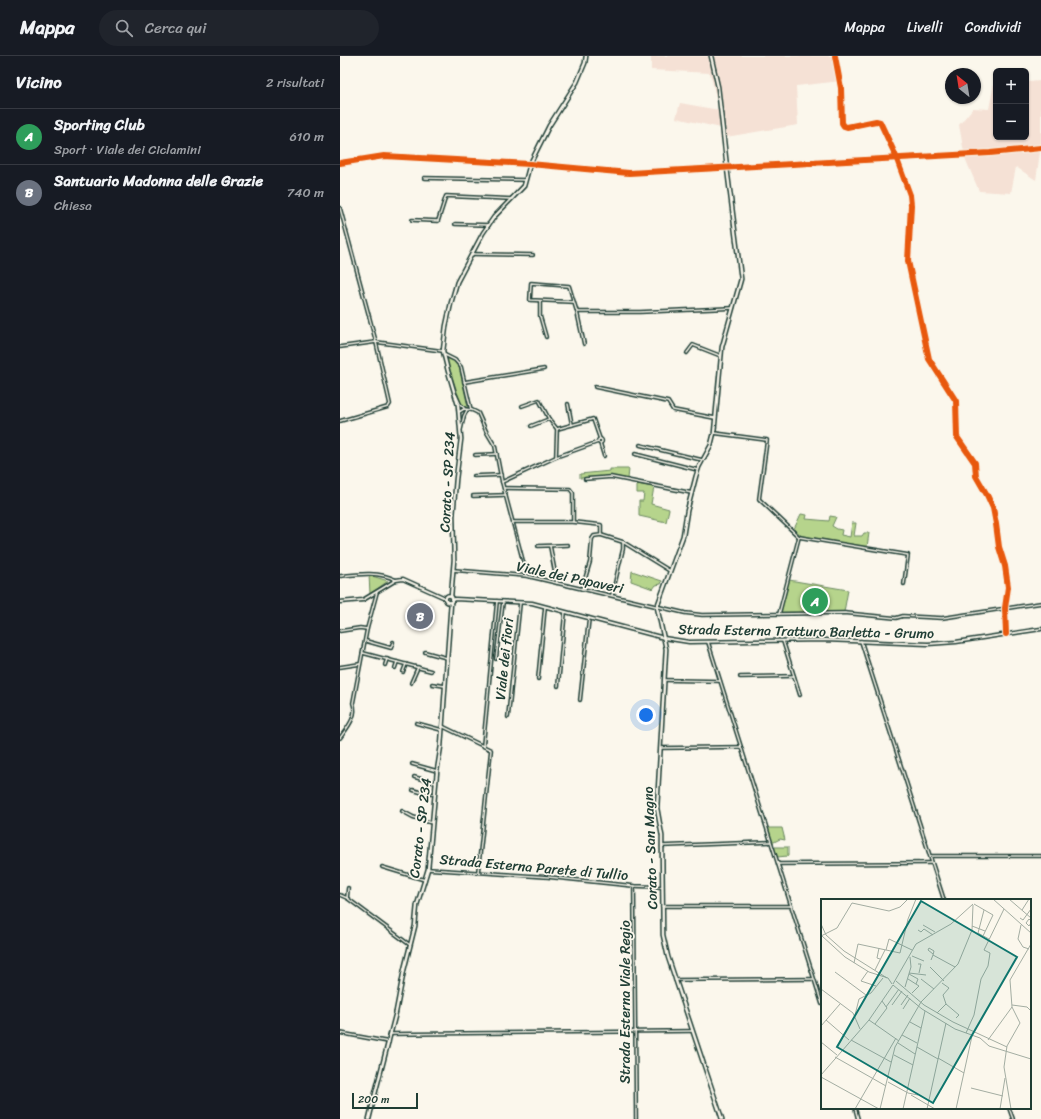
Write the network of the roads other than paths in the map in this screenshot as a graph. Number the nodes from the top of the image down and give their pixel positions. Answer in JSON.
{"nodes":[{"id":1,"x":586,"y":56,"type":"edge"},
{"id":2,"x":710,"y":56,"type":"edge"},
{"id":3,"x":835,"y":56,"type":"edge"},
{"id":4,"x":424,"y":178,"type":"dead end"},
{"id":5,"x":525,"y":180,"type":"junction"},
{"id":6,"x":512,"y":199,"type":"junction"},
{"id":7,"x":340,"y":208,"type":"edge"},
{"id":8,"x":412,"y":220,"type":"dead end"},
{"id":9,"x":455,"y":224,"type":"dead end"},
{"id":10,"x":489,"y":225,"type":"junction"},
{"id":11,"x":472,"y":254,"type":"junction"},
{"id":12,"x":533,"y":256,"type":"dead end"},
{"id":13,"x":540,"y":301,"type":"junction"},
{"id":14,"x":574,"y":302,"type":"junction"},
{"id":15,"x":733,"y":308,"type":"junction"},
{"id":16,"x":577,"y":312,"type":"junction"},
{"id":17,"x":546,"y":337,"type":"dead end"},
{"id":18,"x":376,"y":342,"type":"junction"},
{"id":19,"x":584,"y":344,"type":"dead end"},
{"id":20,"x":340,"y":347,"type":"edge"},
{"id":21,"x":443,"y":351,"type":"junction"},
{"id":22,"x":687,"y":353,"type":"dead end"},
{"id":23,"x":444,"y":354,"type":"junction"},
{"id":24,"x":721,"y":356,"type":"junction"},
{"id":25,"x":544,"y":369,"type":"dead end"},
{"id":26,"x":464,"y":382,"type":"junction"},
{"id":27,"x":595,"y":387,"type":"dead end"},
{"id":28,"x":455,"y":393,"type":"junction"},
{"id":29,"x":568,"y":404,"type":"dead end"},
{"id":30,"x":522,"y":406,"type":"dead end"},
{"id":31,"x":467,"y":410,"type":"junction"},
{"id":32,"x":471,"y":410,"type":"junction"},
{"id":33,"x":459,"y":412,"type":"junction"},
{"id":34,"x":715,"y":418,"type":"junction"},
{"id":35,"x":549,"y":419,"type":"junction"},
{"id":36,"x":340,"y":421,"type":"edge"},
{"id":37,"x":572,"y":425,"type":"junction"},
{"id":38,"x":530,"y":426,"type":"dead end"},
{"id":39,"x":557,"y":429,"type":"junction"},
{"id":40,"x":461,"y":430,"type":"junction"},
{"id":41,"x":714,"y":433,"type":"junction"},
{"id":42,"x":599,"y":442,"type":"junction"},
{"id":43,"x":640,"y":445,"type":"dead end"},
{"id":44,"x":497,"y":454,"type":"junction"},
{"id":45,"x":635,"y":454,"type":"dead end"},
{"id":46,"x":476,"y":455,"type":"dead end"},
{"id":47,"x":604,"y":456,"type":"dead end"},
{"id":48,"x":556,"y":457,"type":"junction"},
{"id":49,"x":704,"y":460,"type":"junction"},
{"id":50,"x":698,"y":470,"type":"junction"},
{"id":51,"x":501,"y":475,"type":"junction"},
{"id":52,"x":474,"y":476,"type":"dead end"},
{"id":53,"x":585,"y":479,"type":"dead end"},
{"id":54,"x":502,"y":482,"type":"junction"},
{"id":55,"x":504,"y":488,"type":"junction"},
{"id":56,"x":692,"y":493,"type":"junction"},
{"id":57,"x":506,"y":495,"type":"junction"},
{"id":58,"x":473,"y":496,"type":"dead end"},
{"id":59,"x":513,"y":522,"type":"junction"},
{"id":60,"x":573,"y":522,"type":"junction"},
{"id":61,"x":601,"y":535,"type":"junction"},
{"id":62,"x":799,"y":537,"type":"junction"},
{"id":63,"x":623,"y":542,"type":"junction"},
{"id":64,"x":568,"y":545,"type":"dead end"},
{"id":65,"x":538,"y":546,"type":"dead end"},
{"id":66,"x":550,"y":546,"type":"junction"},
{"id":67,"x":453,"y":570,"type":"junction"},
{"id":68,"x":671,"y":571,"type":"junction"},
{"id":69,"x":340,"y":576,"type":"edge"},
{"id":70,"x":527,"y":576,"type":"junction"},
{"id":71,"x":396,"y":580,"type":"junction"},
{"id":72,"x":557,"y":583,"type":"junction"},
{"id":73,"x":904,"y":584,"type":"dead end"},
{"id":74,"x":582,"y":589,"type":"junction"},
{"id":75,"x":377,"y":592,"type":"junction"},
{"id":76,"x":612,"y":596,"type":"junction"},
{"id":77,"x":450,"y":599,"type":"junction"},
{"id":78,"x":340,"y":602,"type":"edge"},
{"id":79,"x":497,"y":602,"type":"junction"},
{"id":80,"x":503,"y":602,"type":"junction"},
{"id":81,"x":520,"y":603,"type":"junction"},
{"id":82,"x":1041,"y":603,"type":"edge"},
{"id":83,"x":545,"y":607,"type":"junction"},
{"id":84,"x":657,"y":607,"type":"junction"},
{"id":85,"x":1005,"y":608,"type":"junction"},
{"id":86,"x":565,"y":612,"type":"junction"},
{"id":87,"x":779,"y":614,"type":"junction"},
{"id":88,"x":589,"y":618,"type":"junction"},
{"id":89,"x":367,"y":629,"type":"junction"},
{"id":90,"x":1041,"y":629,"type":"edge"},
{"id":91,"x":340,"y":631,"type":"edge"},
{"id":92,"x":1006,"y":634,"type":"junction"},
{"id":93,"x":664,"y":638,"type":"junction"},
{"id":94,"x":366,"y":641,"type":"junction"},
{"id":95,"x":783,"y":641,"type":"junction"},
{"id":96,"x":861,"y":641,"type":"junction"},
{"id":97,"x":393,"y":642,"type":"dead end"},
{"id":98,"x":708,"y":642,"type":"junction"},
{"id":99,"x":425,"y":652,"type":"dead end"},
{"id":100,"x":363,"y":653,"type":"junction"},
{"id":101,"x":447,"y":658,"type":"junction"},
{"id":102,"x":387,"y":659,"type":"junction"},
{"id":103,"x":496,"y":659,"type":"dead end"},
{"id":104,"x":397,"y":662,"type":"junction"},
{"id":105,"x":360,"y":664,"type":"junction"},
{"id":106,"x":406,"y":664,"type":"junction"},
{"id":107,"x":385,"y":665,"type":"dead end"},
{"id":108,"x":340,"y":667,"type":"edge"},
{"id":109,"x":418,"y":667,"type":"junction"},
{"id":110,"x":395,"y":668,"type":"dead end"},
{"id":111,"x":431,"y":671,"type":"dead end"},
{"id":112,"x":403,"y":672,"type":"dead end"},
{"id":113,"x":794,"y":676,"type":"junction"},
{"id":114,"x":740,"y":677,"type":"dead end"},
{"id":115,"x":538,"y":679,"type":"dead end"},
{"id":116,"x":664,"y":680,"type":"junction"},
{"id":117,"x":721,"y":681,"type":"junction"},
{"id":118,"x":411,"y":683,"type":"dead end"},
{"id":119,"x":432,"y":684,"type":"dead end"},
{"id":120,"x":445,"y":686,"type":"junction"},
{"id":121,"x":558,"y":686,"type":"dead end"},
{"id":122,"x":800,"y":695,"type":"dead end"},
{"id":123,"x":580,"y":700,"type":"dead end"},
{"id":124,"x":508,"y":717,"type":"dead end"},
{"id":125,"x":416,"y":723,"type":"dead end"},
{"id":126,"x":442,"y":728,"type":"junction"},
{"id":127,"x":340,"y":738,"type":"edge"},
{"id":128,"x":483,"y":746,"type":"junction"},
{"id":129,"x":741,"y":747,"type":"junction"},
{"id":130,"x":660,"y":748,"type":"junction"},
{"id":131,"x":412,"y":764,"type":"dead end"},
{"id":132,"x":437,"y":771,"type":"junction"},
{"id":133,"x":414,"y":777,"type":"dead end"},
{"id":134,"x":436,"y":783,"type":"junction"},
{"id":135,"x":413,"y":790,"type":"dead end"},
{"id":136,"x":435,"y":794,"type":"junction"},
{"id":137,"x":402,"y":810,"type":"dead end"},
{"id":138,"x":432,"y":823,"type":"junction"},
{"id":139,"x":771,"y":842,"type":"junction"},
{"id":140,"x":662,"y":846,"type":"junction"},
{"id":141,"x":930,"y":856,"type":"junction"},
{"id":142,"x":1041,"y":856,"type":"edge"},
{"id":143,"x":932,"y":863,"type":"junction"},
{"id":144,"x":778,"y":864,"type":"junction"},
{"id":145,"x":382,"y":867,"type":"dead end"},
{"id":146,"x":428,"y":869,"type":"junction"},
{"id":147,"x":478,"y":873,"type":"junction"},
{"id":148,"x":425,"y":880,"type":"junction"},
{"id":149,"x":634,"y":886,"type":"junction"},
{"id":150,"x":662,"y":887,"type":"junction"},
{"id":151,"x":348,"y":888,"type":"dead end"},
{"id":152,"x":340,"y":894,"type":"edge"},
{"id":153,"x":348,"y":898,"type":"junction"},
{"id":154,"x":944,"y":899,"type":"edge"},
{"id":155,"x":662,"y":906,"type":"junction"},
{"id":156,"x":791,"y":906,"type":"junction"},
{"id":157,"x":410,"y":946,"type":"junction"},
{"id":158,"x":814,"y":979,"type":"junction"},
{"id":159,"x":675,"y":980,"type":"junction"},
{"id":160,"x":821,"y":1001,"type":"edge"},
{"id":161,"x":692,"y":1031,"type":"junction"},
{"id":162,"x":635,"y":1032,"type":"junction"},
{"id":163,"x":340,"y":1033,"type":"edge"},
{"id":164,"x":391,"y":1034,"type":"junction"},
{"id":165,"x":388,"y":1042,"type":"junction"},
{"id":166,"x":855,"y":1109,"type":"edge"},
{"id":167,"x":1009,"y":1109,"type":"edge"},
{"id":168,"x":370,"y":1119,"type":"edge"},
{"id":169,"x":636,"y":1119,"type":"edge"},
{"id":170,"x":722,"y":1119,"type":"edge"},
{"id":171,"x":858,"y":1119,"type":"edge"},
{"id":172,"x":1012,"y":1119,"type":"edge"}],
"edges":[{"from":1,"to":5,"type":"main road","name":"Corato - SP 234"},
{"from":2,"to":15,"type":"main road"},
{"from":3,"to":85,"type":"street"},
{"from":4,"to":5,"type":"street"},
{"from":5,"to":6,"type":"main road","name":"Corato - SP 234"},
{"from":6,"to":8,"type":"street"},
{"from":6,"to":10,"type":"main road","name":"Corato - SP 234"},
{"from":7,"to":18,"type":"street"},
{"from":9,"to":10,"type":"street"},
{"from":10,"to":11,"type":"main road","name":"Corato - SP 234"},
{"from":11,"to":12,"type":"street"},
{"from":11,"to":21,"type":"main road","name":"Corato - SP 234"},
{"from":13,"to":14,"type":"street"},
{"from":13,"to":14,"type":"street"},
{"from":13,"to":17,"type":"street"},
{"from":14,"to":16,"type":"street"},
{"from":15,"to":16,"type":"street"},
{"from":15,"to":24,"type":"main road"},
{"from":16,"to":19,"type":"street"},
{"from":18,"to":20,"type":"street"},
{"from":18,"to":21,"type":"street"},
{"from":18,"to":36,"type":"street"},
{"from":21,"to":23,"type":"main road","name":"Corato - SP 234"},
{"from":22,"to":24,"type":"street"},
{"from":23,"to":26,"type":"street"},
{"from":23,"to":28,"type":"main road","name":"Corato - SP 234"},
{"from":24,"to":34,"type":"main road"},
{"from":25,"to":26,"type":"street"},
{"from":26,"to":32,"type":"street"},
{"from":27,"to":34,"type":"street"},
{"from":28,"to":31,"type":"street"},
{"from":28,"to":33,"type":"main road","name":"Corato - SP 234"},
{"from":29,"to":37,"type":"street"},
{"from":30,"to":35,"type":"street"},
{"from":31,"to":32,"type":"street"},
{"from":31,"to":33,"type":"street"},
{"from":31,"to":40,"type":"street"},
{"from":32,"to":44,"type":"street"},
{"from":33,"to":40,"type":"main road","name":"Corato - SP 234"},
{"from":34,"to":41,"type":"main road"},
{"from":35,"to":38,"type":"street"},
{"from":35,"to":39,"type":"street"},
{"from":37,"to":39,"type":"street"},
{"from":37,"to":42,"type":"street"},
{"from":39,"to":48,"type":"street"},
{"from":40,"to":67,"type":"main road","name":"Corato - SP 234"},
{"from":41,"to":49,"type":"main road"},
{"from":41,"to":62,"type":"street"},
{"from":42,"to":47,"type":"street"},
{"from":42,"to":48,"type":"street"},
{"from":43,"to":49,"type":"street"},
{"from":44,"to":46,"type":"street"},
{"from":44,"to":51,"type":"street"},
{"from":45,"to":50,"type":"street"},
{"from":48,"to":54,"type":"street"},
{"from":49,"to":50,"type":"main road"},
{"from":50,"to":56,"type":"main road"},
{"from":51,"to":52,"type":"street"},
{"from":51,"to":54,"type":"street"},
{"from":53,"to":56,"type":"street"},
{"from":54,"to":55,"type":"street"},
{"from":55,"to":57,"type":"street"},
{"from":55,"to":60,"type":"street"},
{"from":56,"to":68,"type":"main road"},
{"from":57,"to":58,"type":"street"},
{"from":57,"to":59,"type":"street"},
{"from":59,"to":60,"type":"street"},
{"from":59,"to":70,"type":"street"},
{"from":60,"to":61,"type":"street"},
{"from":61,"to":63,"type":"street"},
{"from":61,"to":74,"type":"street"},
{"from":62,"to":73,"type":"street"},
{"from":62,"to":87,"type":"street"},
{"from":63,"to":68,"type":"street"},
{"from":63,"to":76,"type":"street"},
{"from":64,"to":66,"type":"street"},
{"from":65,"to":66,"type":"street"},
{"from":66,"to":72,"type":"street"},
{"from":67,"to":70,"type":"street","name":"Viale dei Papaveri"},
{"from":67,"to":77,"type":"main road","name":"Corato - SP 234"},
{"from":68,"to":84,"type":"main road"},
{"from":69,"to":71,"type":"street"},
{"from":70,"to":72,"type":"street","name":"Viale dei Papaveri"},
{"from":71,"to":75,"type":"street"},
{"from":71,"to":77,"type":"street","name":"Strada Esterna Tratturo Barletta - Grumo"},
{"from":72,"to":74,"type":"street","name":"Viale dei Papaveri"},
{"from":74,"to":76,"type":"street","name":"Viale dei Papaveri"},
{"from":75,"to":78,"type":"street"},
{"from":75,"to":89,"type":"street"},
{"from":76,"to":84,"type":"street","name":"Viale dei Papaveri"},
{"from":77,"to":79,"type":"street","name":"Strada Esterna Tratturo Barletta - Grumo"},
{"from":77,"to":101,"type":"main road","name":"Corato - SP 234"},
{"from":79,"to":80,"type":"street","name":"Strada Esterna Tratturo Barletta - Grumo"},
{"from":79,"to":128,"type":"street"},
{"from":80,"to":81,"type":"street","name":"Strada Esterna Tratturo Barletta - Grumo"},
{"from":80,"to":103,"type":"street"},
{"from":81,"to":83,"type":"street","name":"Strada Esterna Tratturo Barletta - Grumo"},
{"from":81,"to":124,"type":"street","name":"Viale dei fiori"},
{"from":82,"to":85,"type":"street","name":"Viale dei Papaveri"},
{"from":83,"to":86,"type":"street","name":"Strada Esterna Tratturo Barletta - Grumo"},
{"from":83,"to":115,"type":"street"},
{"from":84,"to":87,"type":"street","name":"Viale dei Papaveri"},
{"from":84,"to":93,"type":"main road","name":"Corato - San Magno"},
{"from":85,"to":87,"type":"street","name":"Viale dei Papaveri"},
{"from":85,"to":92,"type":"street"},
{"from":86,"to":88,"type":"street","name":"Strada Esterna Tratturo Barletta - Grumo"},
{"from":86,"to":121,"type":"street"},
{"from":88,"to":93,"type":"street","name":"Strada Esterna Tratturo Barletta - Grumo"},
{"from":88,"to":123,"type":"street"},
{"from":89,"to":91,"type":"street"},
{"from":89,"to":94,"type":"street"},
{"from":90,"to":92,"type":"street","name":"Strada Esterna Tratturo Barletta - Grumo"},
{"from":92,"to":96,"type":"street","name":"Strada Esterna Tratturo Barletta - Grumo"},
{"from":93,"to":98,"type":"street","name":"Strada Esterna Tratturo Barletta - Grumo"},
{"from":93,"to":116,"type":"main road","name":"Corato - San Magno"},
{"from":94,"to":97,"type":"street"},
{"from":94,"to":100,"type":"street"},
{"from":95,"to":96,"type":"street","name":"Strada Esterna Tratturo Barletta - Grumo"},
{"from":95,"to":98,"type":"street","name":"Strada Esterna Tratturo Barletta - Grumo"},
{"from":95,"to":113,"type":"street"},
{"from":96,"to":141,"type":"street"},
{"from":98,"to":117,"type":"street"},
{"from":99,"to":101,"type":"street"},
{"from":100,"to":102,"type":"street"},
{"from":100,"to":105,"type":"street"},
{"from":101,"to":120,"type":"main road","name":"Corato - SP 234"},
{"from":102,"to":104,"type":"street"},
{"from":102,"to":107,"type":"street"},
{"from":104,"to":106,"type":"street"},
{"from":104,"to":110,"type":"street"},
{"from":105,"to":108,"type":"street"},
{"from":105,"to":127,"type":"street"},
{"from":106,"to":109,"type":"street"},
{"from":106,"to":112,"type":"street"},
{"from":109,"to":111,"type":"street"},
{"from":109,"to":118,"type":"street"},
{"from":113,"to":114,"type":"street"},
{"from":113,"to":122,"type":"street"},
{"from":116,"to":117,"type":"street"},
{"from":116,"to":130,"type":"main road","name":"Corato - San Magno"},
{"from":117,"to":129,"type":"street"},
{"from":119,"to":120,"type":"street"},
{"from":120,"to":126,"type":"main road","name":"Corato - SP 234"},
{"from":125,"to":126,"type":"street"},
{"from":126,"to":128,"type":"street"},
{"from":126,"to":132,"type":"main road","name":"Corato - SP 234"},
{"from":128,"to":147,"type":"street"},
{"from":129,"to":130,"type":"street"},
{"from":129,"to":139,"type":"street"},
{"from":130,"to":140,"type":"main road","name":"Corato - San Magno"},
{"from":131,"to":132,"type":"street"},
{"from":132,"to":134,"type":"main road","name":"Corato - SP 234"},
{"from":133,"to":134,"type":"street"},
{"from":134,"to":136,"type":"main road","name":"Corato - SP 234"},
{"from":135,"to":136,"type":"street"},
{"from":136,"to":138,"type":"main road","name":"Corato - SP 234"},
{"from":137,"to":138,"type":"street"},
{"from":138,"to":146,"type":"main road","name":"Corato - SP 234"},
{"from":139,"to":140,"type":"street"},
{"from":139,"to":144,"type":"street"},
{"from":140,"to":150,"type":"main road","name":"Corato - San Magno"},
{"from":141,"to":142,"type":"street"},
{"from":141,"to":143,"type":"street"},
{"from":143,"to":144,"type":"street"},
{"from":143,"to":154,"type":"street"},
{"from":144,"to":156,"type":"street"},
{"from":145,"to":148,"type":"street"},
{"from":146,"to":147,"type":"street","name":"Strada Esterna Parete di Tullio"},
{"from":146,"to":148,"type":"main road","name":"Corato - SP 234"},
{"from":147,"to":149,"type":"street","name":"Strada Esterna Parete di Tullio"},
{"from":148,"to":157,"type":"main road","name":"Corato - SP 234"},
{"from":149,"to":150,"type":"street","name":"Strada Esterna Parete di Tullio"},
{"from":149,"to":162,"type":"street","name":"Strada Esterna Viale Regio"},
{"from":150,"to":155,"type":"main road","name":"Corato - San Magno"},
{"from":151,"to":153,"type":"street"},
{"from":152,"to":153,"type":"street"},
{"from":153,"to":157,"type":"street"},
{"from":155,"to":156,"type":"street"},
{"from":155,"to":159,"type":"main road","name":"Corato - San Magno"},
{"from":156,"to":158,"type":"street"},
{"from":157,"to":164,"type":"main road","name":"Corato - SP 234"},
{"from":158,"to":159,"type":"street"},
{"from":158,"to":160,"type":"street"},
{"from":159,"to":161,"type":"main road","name":"Corato - San Magno"},
{"from":161,"to":162,"type":"street"},
{"from":161,"to":170,"type":"main road","name":"Corato - San Magno"},
{"from":162,"to":164,"type":"street"},
{"from":162,"to":169,"type":"street","name":"Strada Esterna Viale Regio"},
{"from":163,"to":165,"type":"street"},
{"from":164,"to":165,"type":"main road","name":"Corato - SP 234"},
{"from":165,"to":168,"type":"main road","name":"Corato - SP 234"},
{"from":166,"to":171,"type":"street"},
{"from":167,"to":172,"type":"street"}]}
